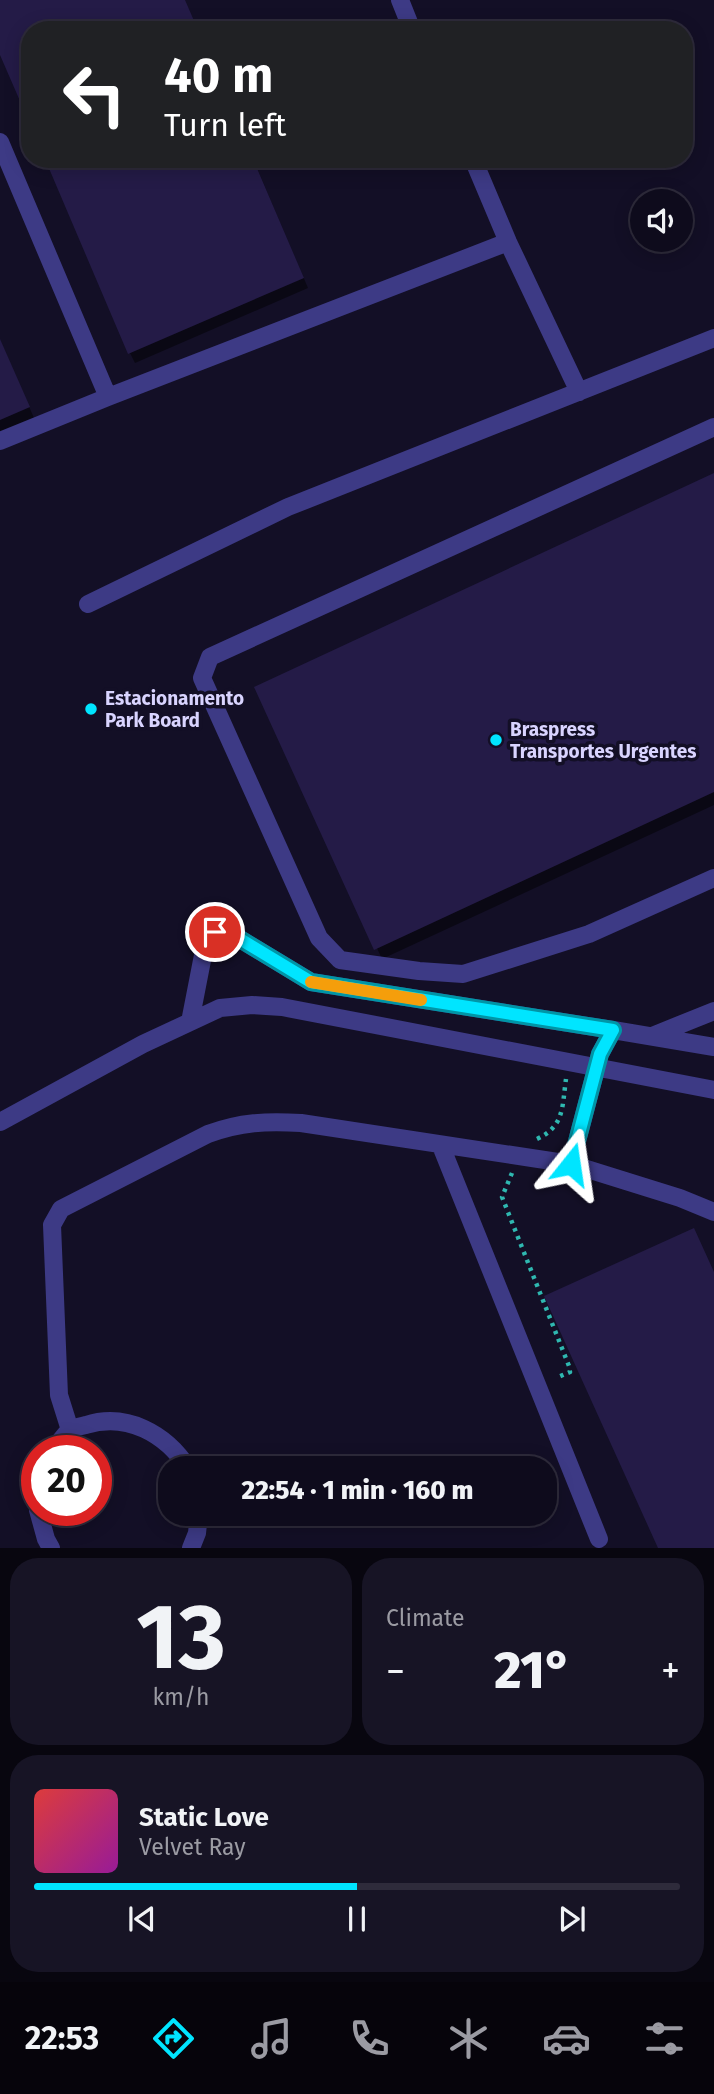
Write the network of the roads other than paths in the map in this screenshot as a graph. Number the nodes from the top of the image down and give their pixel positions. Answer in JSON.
{"nodes":[{"id":1,"x":400,"y":0,"type":"edge"},
{"id":2,"x":408,"y":21,"type":"edge"},
{"id":3,"x":0,"y":142,"type":"edge"},
{"id":4,"x":477,"y":168,"type":"edge"},
{"id":5,"x":508,"y":242,"type":"junction"},
{"id":6,"x":714,"y":338,"type":"edge"},
{"id":7,"x":579,"y":392,"type":"junction"},
{"id":8,"x":108,"y":397,"type":"junction"},
{"id":9,"x":714,"y":427,"type":"edge"},
{"id":10,"x":0,"y":441,"type":"edge"},
{"id":11,"x":88,"y":604,"type":"dead end"},
{"id":12,"x":714,"y":878,"type":"edge"},
{"id":13,"x":714,"y":1011,"type":"edge"},
{"id":14,"x":190,"y":1022,"type":"junction"},
{"id":15,"x":613,"y":1030,"type":"junction"},
{"id":16,"x":652,"y":1036,"type":"junction"},
{"id":17,"x":714,"y":1047,"type":"edge"},
{"id":18,"x":714,"y":1090,"type":"edge"},
{"id":19,"x":0,"y":1122,"type":"edge"},
{"id":20,"x":441,"y":1146,"type":"junction"},
{"id":21,"x":571,"y":1164,"type":"junction"},
{"id":22,"x":714,"y":1212,"type":"edge"},
{"id":23,"x":70,"y":1430,"type":"junction"},
{"id":24,"x":66,"y":1435,"type":"edge"},
{"id":25,"x":180,"y":1456,"type":"edge"},
{"id":26,"x":42,"y":1526,"type":"edge"},
{"id":27,"x":198,"y":1526,"type":"edge"},
{"id":28,"x":599,"y":1539,"type":"dead end"},
{"id":29,"x":51,"y":1548,"type":"edge"},
{"id":30,"x":191,"y":1548,"type":"edge"}],
"edges":[{"from":1,"to":2,"type":"street"},
{"from":3,"to":8,"type":"street"},
{"from":4,"to":5,"type":"street"},
{"from":5,"to":7,"type":"street"},
{"from":5,"to":8,"type":"street"},
{"from":6,"to":7,"type":"street"},
{"from":7,"to":11,"type":"street"},
{"from":8,"to":10,"type":"street"},
{"from":9,"to":12,"type":"street"},
{"from":13,"to":16,"type":"street"},
{"from":14,"to":15,"type":"street"},
{"from":14,"to":18,"type":"street"},
{"from":14,"to":19,"type":"street"},
{"from":15,"to":16,"type":"street"},
{"from":15,"to":21,"type":"street"},
{"from":16,"to":17,"type":"street"},
{"from":20,"to":21,"type":"street"},
{"from":20,"to":23,"type":"street"},
{"from":20,"to":28,"type":"street"},
{"from":21,"to":22,"type":"street"},
{"from":23,"to":24,"type":"street"},
{"from":23,"to":25,"type":"street"},
{"from":26,"to":29,"type":"street"},
{"from":27,"to":30,"type":"street"}]}
